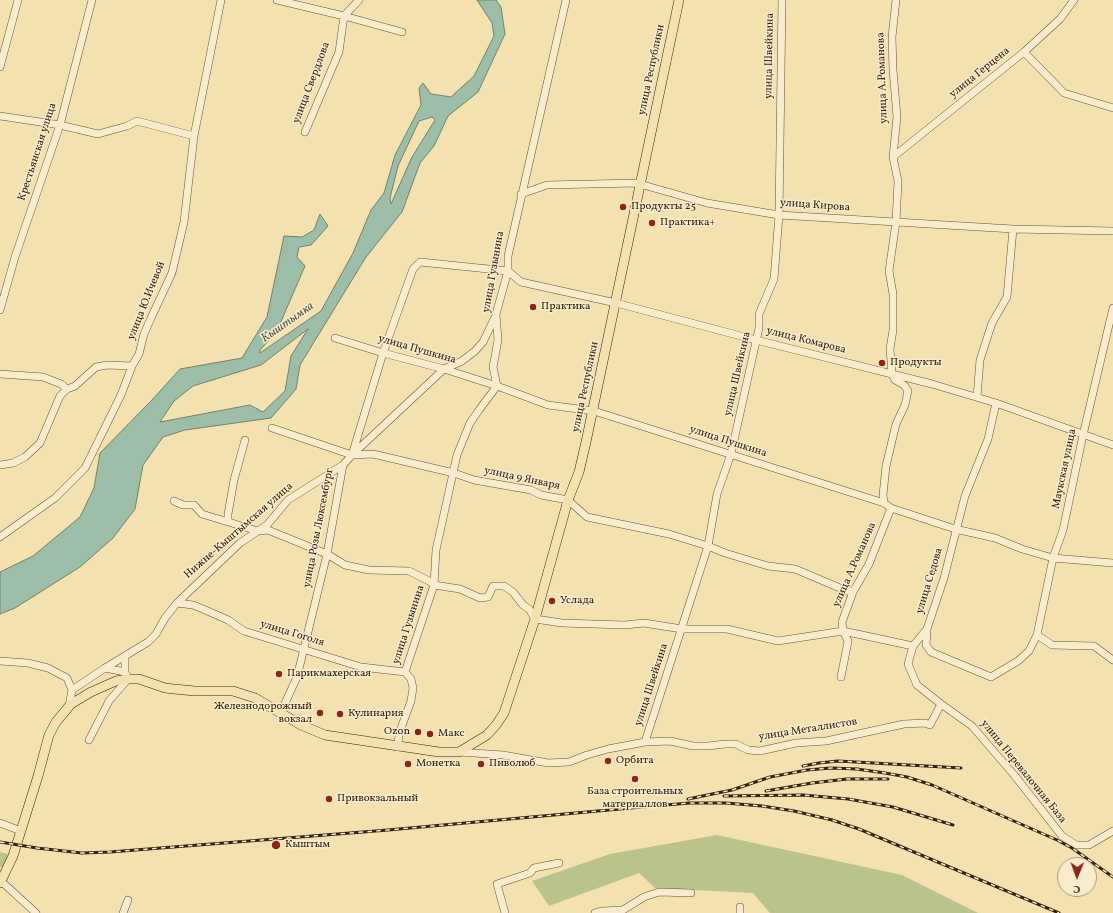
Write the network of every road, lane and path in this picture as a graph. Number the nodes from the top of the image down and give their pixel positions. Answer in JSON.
{"nodes":[{"id":1,"x":18,"y":0,"type":"edge"},
{"id":2,"x":92,"y":0,"type":"edge"},
{"id":3,"x":222,"y":0,"type":"edge"},
{"id":4,"x":277,"y":0,"type":"edge"},
{"id":5,"x":359,"y":0,"type":"edge"},
{"id":6,"x":566,"y":0,"type":"edge"},
{"id":7,"x":679,"y":0,"type":"edge"},
{"id":8,"x":782,"y":0,"type":"edge"},
{"id":9,"x":896,"y":0,"type":"edge"},
{"id":10,"x":1074,"y":0,"type":"edge"},
{"id":11,"x":344,"y":16,"type":"junction"},
{"id":12,"x":402,"y":32,"type":"dead end"},
{"id":13,"x":1024,"y":52,"type":"junction"},
{"id":14,"x":0,"y":67,"type":"edge"},
{"id":15,"x":1113,"y":108,"type":"edge"},
{"id":16,"x":0,"y":116,"type":"edge"},
{"id":17,"x":60,"y":125,"type":"junction"},
{"id":18,"x":305,"y":132,"type":"dead end"},
{"id":19,"x":194,"y":136,"type":"junction"},
{"id":20,"x":893,"y":157,"type":"junction"},
{"id":21,"x":641,"y":185,"type":"junction"},
{"id":22,"x":521,"y":194,"type":"junction"},
{"id":23,"x":779,"y":215,"type":"junction"},
{"id":24,"x":896,"y":222,"type":"junction"},
{"id":25,"x":1013,"y":229,"type":"junction"},
{"id":26,"x":1113,"y":231,"type":"edge"},
{"id":27,"x":508,"y":271,"type":"junction"},
{"id":28,"x":616,"y":303,"type":"junction"},
{"id":29,"x":1113,"y":308,"type":"edge"},
{"id":30,"x":0,"y":310,"type":"edge"},
{"id":31,"x":496,"y":314,"type":"junction"},
{"id":32,"x":1110,"y":336,"type":"edge"},
{"id":33,"x":336,"y":338,"type":"dead end"},
{"id":34,"x":756,"y":340,"type":"junction"},
{"id":35,"x":383,"y":353,"type":"junction"},
{"id":36,"x":132,"y":366,"type":"junction"},
{"id":37,"x":444,"y":369,"type":"junction"},
{"id":38,"x":0,"y":374,"type":"edge"},
{"id":39,"x":892,"y":374,"type":"junction"},
{"id":40,"x":497,"y":386,"type":"junction"},
{"id":41,"x":67,"y":389,"type":"junction"},
{"id":42,"x":976,"y":397,"type":"junction"},
{"id":43,"x":996,"y":403,"type":"junction"},
{"id":44,"x":594,"y":411,"type":"junction"},
{"id":45,"x":272,"y":428,"type":"dead end"},
{"id":46,"x":1083,"y":435,"type":"junction"},
{"id":47,"x":245,"y":440,"type":"dead end"},
{"id":48,"x":1113,"y":445,"type":"edge"},
{"id":49,"x":352,"y":454,"type":"junction"},
{"id":50,"x":731,"y":454,"type":"junction"},
{"id":51,"x":0,"y":465,"type":"edge"},
{"id":52,"x":343,"y":465,"type":"junction"},
{"id":53,"x":454,"y":473,"type":"junction"},
{"id":54,"x":568,"y":500,"type":"junction"},
{"id":55,"x":174,"y":501,"type":"dead end"},
{"id":56,"x":884,"y":503,"type":"junction"},
{"id":57,"x":891,"y":508,"type":"junction"},
{"id":58,"x":228,"y":522,"type":"junction"},
{"id":59,"x":956,"y":529,"type":"junction"},
{"id":60,"x":258,"y":531,"type":"junction"},
{"id":61,"x":1,"y":534,"type":"edge"},
{"id":62,"x":708,"y":546,"type":"junction"},
{"id":63,"x":326,"y":554,"type":"junction"},
{"id":64,"x":1053,"y":558,"type":"junction"},
{"id":65,"x":1113,"y":563,"type":"edge"},
{"id":66,"x":434,"y":585,"type":"junction"},
{"id":67,"x":853,"y":592,"type":"junction"},
{"id":68,"x":177,"y":603,"type":"junction"},
{"id":69,"x":535,"y":619,"type":"junction"},
{"id":70,"x":682,"y":629,"type":"junction"},
{"id":71,"x":927,"y":629,"type":"junction"},
{"id":72,"x":843,"y":631,"type":"junction"},
{"id":73,"x":1037,"y":635,"type":"junction"},
{"id":74,"x":913,"y":646,"type":"junction"},
{"id":75,"x":304,"y":649,"type":"junction"},
{"id":76,"x":125,"y":656,"type":"junction"},
{"id":77,"x":1113,"y":660,"type":"edge"},
{"id":78,"x":0,"y":661,"type":"edge"},
{"id":79,"x":105,"y":668,"type":"junction"},
{"id":80,"x":405,"y":672,"type":"junction"},
{"id":81,"x":126,"y":675,"type":"junction"},
{"id":82,"x":841,"y":677,"type":"dead end"},
{"id":83,"x":72,"y":690,"type":"junction"},
{"id":84,"x":941,"y":704,"type":"junction"},
{"id":85,"x":68,"y":706,"type":"junction"},
{"id":86,"x":281,"y":712,"type":"junction"},
{"id":87,"x":89,"y":740,"type":"dead end"},
{"id":88,"x":645,"y":742,"type":"junction"},
{"id":89,"x":397,"y":746,"type":"junction"},
{"id":90,"x":459,"y":752,"type":"junction"},
{"id":91,"x":0,"y":823,"type":"edge"},
{"id":92,"x":20,"y":831,"type":"junction"},
{"id":93,"x":1113,"y":831,"type":"edge"},
{"id":94,"x":559,"y":863,"type":"dead end"},
{"id":95,"x":1,"y":882,"type":"edge"},
{"id":96,"x":692,"y":893,"type":"dead end"},
{"id":97,"x":128,"y":900,"type":"dead end"},
{"id":98,"x":36,"y":913,"type":"edge"},
{"id":99,"x":123,"y":913,"type":"edge"},
{"id":100,"x":505,"y":913,"type":"edge"},
{"id":101,"x":595,"y":913,"type":"edge"}],
"edges":[{"from":1,"to":14,"type":"street"},
{"from":2,"to":17,"type":"street","name":"Крестьянская улица"},
{"from":3,"to":19,"type":"street","name":"улица Ю.Ичевой"},
{"from":4,"to":11,"type":"street"},
{"from":5,"to":11,"type":"street"},
{"from":6,"to":22,"type":"street","name":"улица Гузынина"},
{"from":7,"to":21,"type":"main road","name":"улица Республики"},
{"from":8,"to":23,"type":"street","name":"улица Швейкина"},
{"from":9,"to":20,"type":"street","name":"улица А.Романова"},
{"from":10,"to":13,"type":"street","name":"улица Герцена"},
{"from":11,"to":12,"type":"street"},
{"from":11,"to":18,"type":"street","name":"улица Свердлова"},
{"from":13,"to":15,"type":"street"},
{"from":13,"to":20,"type":"street","name":"улица Герцена"},
{"from":16,"to":17,"type":"street"},
{"from":17,"to":19,"type":"street"},
{"from":17,"to":30,"type":"street","name":"Крестьянская улица"},
{"from":19,"to":36,"type":"street","name":"улица Ю.Ичевой"},
{"from":20,"to":24,"type":"street","name":"улица А.Романова"},
{"from":21,"to":22,"type":"street","name":"улица Кирова"},
{"from":21,"to":23,"type":"street","name":"улица Кирова"},
{"from":21,"to":28,"type":"main road","name":"улица Республики"},
{"from":22,"to":27,"type":"street","name":"улица Гузынина"},
{"from":23,"to":24,"type":"street","name":"улица Кирова"},
{"from":23,"to":34,"type":"street","name":"улица Швейкина"},
{"from":24,"to":25,"type":"street","name":"улица Кирова"},
{"from":24,"to":39,"type":"street","name":"улица А.Романова"},
{"from":25,"to":26,"type":"street","name":"улица Кирова"},
{"from":25,"to":42,"type":"street"},
{"from":27,"to":28,"type":"street","name":"улица Комарова"},
{"from":27,"to":31,"type":"street","name":"улица Гузынина"},
{"from":27,"to":35,"type":"street","name":"улица Розы Люксембург"},
{"from":28,"to":34,"type":"street","name":"улица Комарова"},
{"from":28,"to":44,"type":"main road","name":"улица Республики"},
{"from":29,"to":32,"type":"street","name":"Маукская улица"},
{"from":31,"to":37,"type":"street"},
{"from":31,"to":40,"type":"street","name":"улица Гузынина"},
{"from":32,"to":46,"type":"street","name":"Маукская улица"},
{"from":33,"to":35,"type":"street","name":"улица Пушкина"},
{"from":34,"to":39,"type":"street","name":"улица Комарова"},
{"from":34,"to":50,"type":"street","name":"улица Швейкина"},
{"from":35,"to":37,"type":"street","name":"улица Пушкина"},
{"from":35,"to":49,"type":"street","name":"улица Розы Люксембург"},
{"from":36,"to":41,"type":"street"},
{"from":36,"to":61,"type":"street","name":"улица Ю.Ичевой"},
{"from":37,"to":40,"type":"street","name":"улица Пушкина"},
{"from":37,"to":49,"type":"street"},
{"from":38,"to":41,"type":"street"},
{"from":39,"to":42,"type":"street","name":"улица Комарова"},
{"from":39,"to":56,"type":"street"},
{"from":40,"to":44,"type":"street","name":"улица Пушкина"},
{"from":40,"to":53,"type":"street","name":"улица Гузынина"},
{"from":41,"to":51,"type":"street"},
{"from":42,"to":43,"type":"street","name":"улица Комарова"},
{"from":43,"to":46,"type":"street","name":"улица Комарова"},
{"from":43,"to":59,"type":"street","name":"улица Седова"},
{"from":44,"to":50,"type":"street","name":"улица Пушкина"},
{"from":44,"to":54,"type":"main road","name":"улица Республики"},
{"from":45,"to":49,"type":"street","name":"улица 9 Января"},
{"from":46,"to":48,"type":"street","name":"улица Комарова"},
{"from":46,"to":64,"type":"street","name":"Маукская улица"},
{"from":47,"to":58,"type":"street"},
{"from":49,"to":52,"type":"street","name":"улица Розы Люксембург"},
{"from":49,"to":53,"type":"street","name":"улица 9 Января"},
{"from":50,"to":56,"type":"street","name":"улица Пушкина"},
{"from":50,"to":62,"type":"street","name":"улица Швейкина"},
{"from":52,"to":60,"type":"street","name":"Нижне-Кыштымская улица"},
{"from":52,"to":63,"type":"street","name":"улица Розы Люксембург"},
{"from":53,"to":54,"type":"street","name":"улица 9 Января"},
{"from":53,"to":66,"type":"street","name":"улица Гузынина"},
{"from":54,"to":62,"type":"street","name":"улица 9 Января"},
{"from":54,"to":69,"type":"main road","name":"улица Республики"},
{"from":55,"to":58,"type":"street"},
{"from":56,"to":57,"type":"street","name":"улица Пушкина"},
{"from":57,"to":59,"type":"street","name":"улица Пушкина"},
{"from":57,"to":67,"type":"street","name":"улица А.Романова"},
{"from":58,"to":60,"type":"street"},
{"from":59,"to":64,"type":"street","name":"улица Пушкина"},
{"from":59,"to":71,"type":"street","name":"улица Седова"},
{"from":60,"to":63,"type":"street"},
{"from":60,"to":68,"type":"street","name":"Нижне-Кыштымская улица"},
{"from":62,"to":67,"type":"street","name":"улица 9 Января"},
{"from":62,"to":70,"type":"street","name":"улица Швейкина"},
{"from":63,"to":66,"type":"street"},
{"from":63,"to":75,"type":"street","name":"улица Розы Люксембург"},
{"from":64,"to":65,"type":"street","name":"улица Пушкина"},
{"from":64,"to":73,"type":"street","name":"Маукская улица"},
{"from":66,"to":69,"type":"street"},
{"from":66,"to":80,"type":"street","name":"улица Гузынина"},
{"from":67,"to":72,"type":"street","name":"улица А.Романова"},
{"from":68,"to":75,"type":"street","name":"улица Гоголя"},
{"from":68,"to":76,"type":"street","name":"Нижне-Кыштымская улица"},
{"from":69,"to":70,"type":"street"},
{"from":69,"to":90,"type":"main road","name":"улица Республики"},
{"from":70,"to":72,"type":"street"},
{"from":70,"to":88,"type":"street","name":"улица Швейкина"},
{"from":71,"to":73,"type":"street","name":"Маукская улица"},
{"from":71,"to":74,"type":"street","name":"улица Седова"},
{"from":72,"to":74,"type":"street"},
{"from":72,"to":82,"type":"street"},
{"from":73,"to":77,"type":"street"},
{"from":74,"to":84,"type":"street","name":"улица Седова"},
{"from":75,"to":80,"type":"street","name":"улица Гоголя"},
{"from":75,"to":86,"type":"street","name":"улица Розы Люксембург"},
{"from":76,"to":79,"type":"street","name":"Нижне-Кыштымская улица"},
{"from":76,"to":81,"type":"street"},
{"from":78,"to":83,"type":"street"},
{"from":79,"to":81,"type":"street"},
{"from":79,"to":83,"type":"street","name":"Нижне-Кыштымская улица"},
{"from":80,"to":89,"type":"street","name":"улица Гузынина"},
{"from":81,"to":85,"type":"main road","name":"улица Металлистов"},
{"from":81,"to":86,"type":"main road","name":"улица Металлистов"},
{"from":81,"to":87,"type":"street"},
{"from":83,"to":85,"type":"street"},
{"from":84,"to":88,"type":"street","name":"улица Металлистов"},
{"from":84,"to":93,"type":"street","name":"улица Перевалочная База"},
{"from":85,"to":92,"type":"main road"},
{"from":86,"to":89,"type":"main road","name":"улица Металлистов"},
{"from":88,"to":90,"type":"street","name":"улица Металлистов"},
{"from":89,"to":90,"type":"main road","name":"улица Металлистов"},
{"from":91,"to":92,"type":"street"},
{"from":92,"to":95,"type":"main road"},
{"from":94,"to":100,"type":"street"},
{"from":95,"to":98,"type":"street"},
{"from":96,"to":101,"type":"street"},
{"from":97,"to":99,"type":"street"}]}
